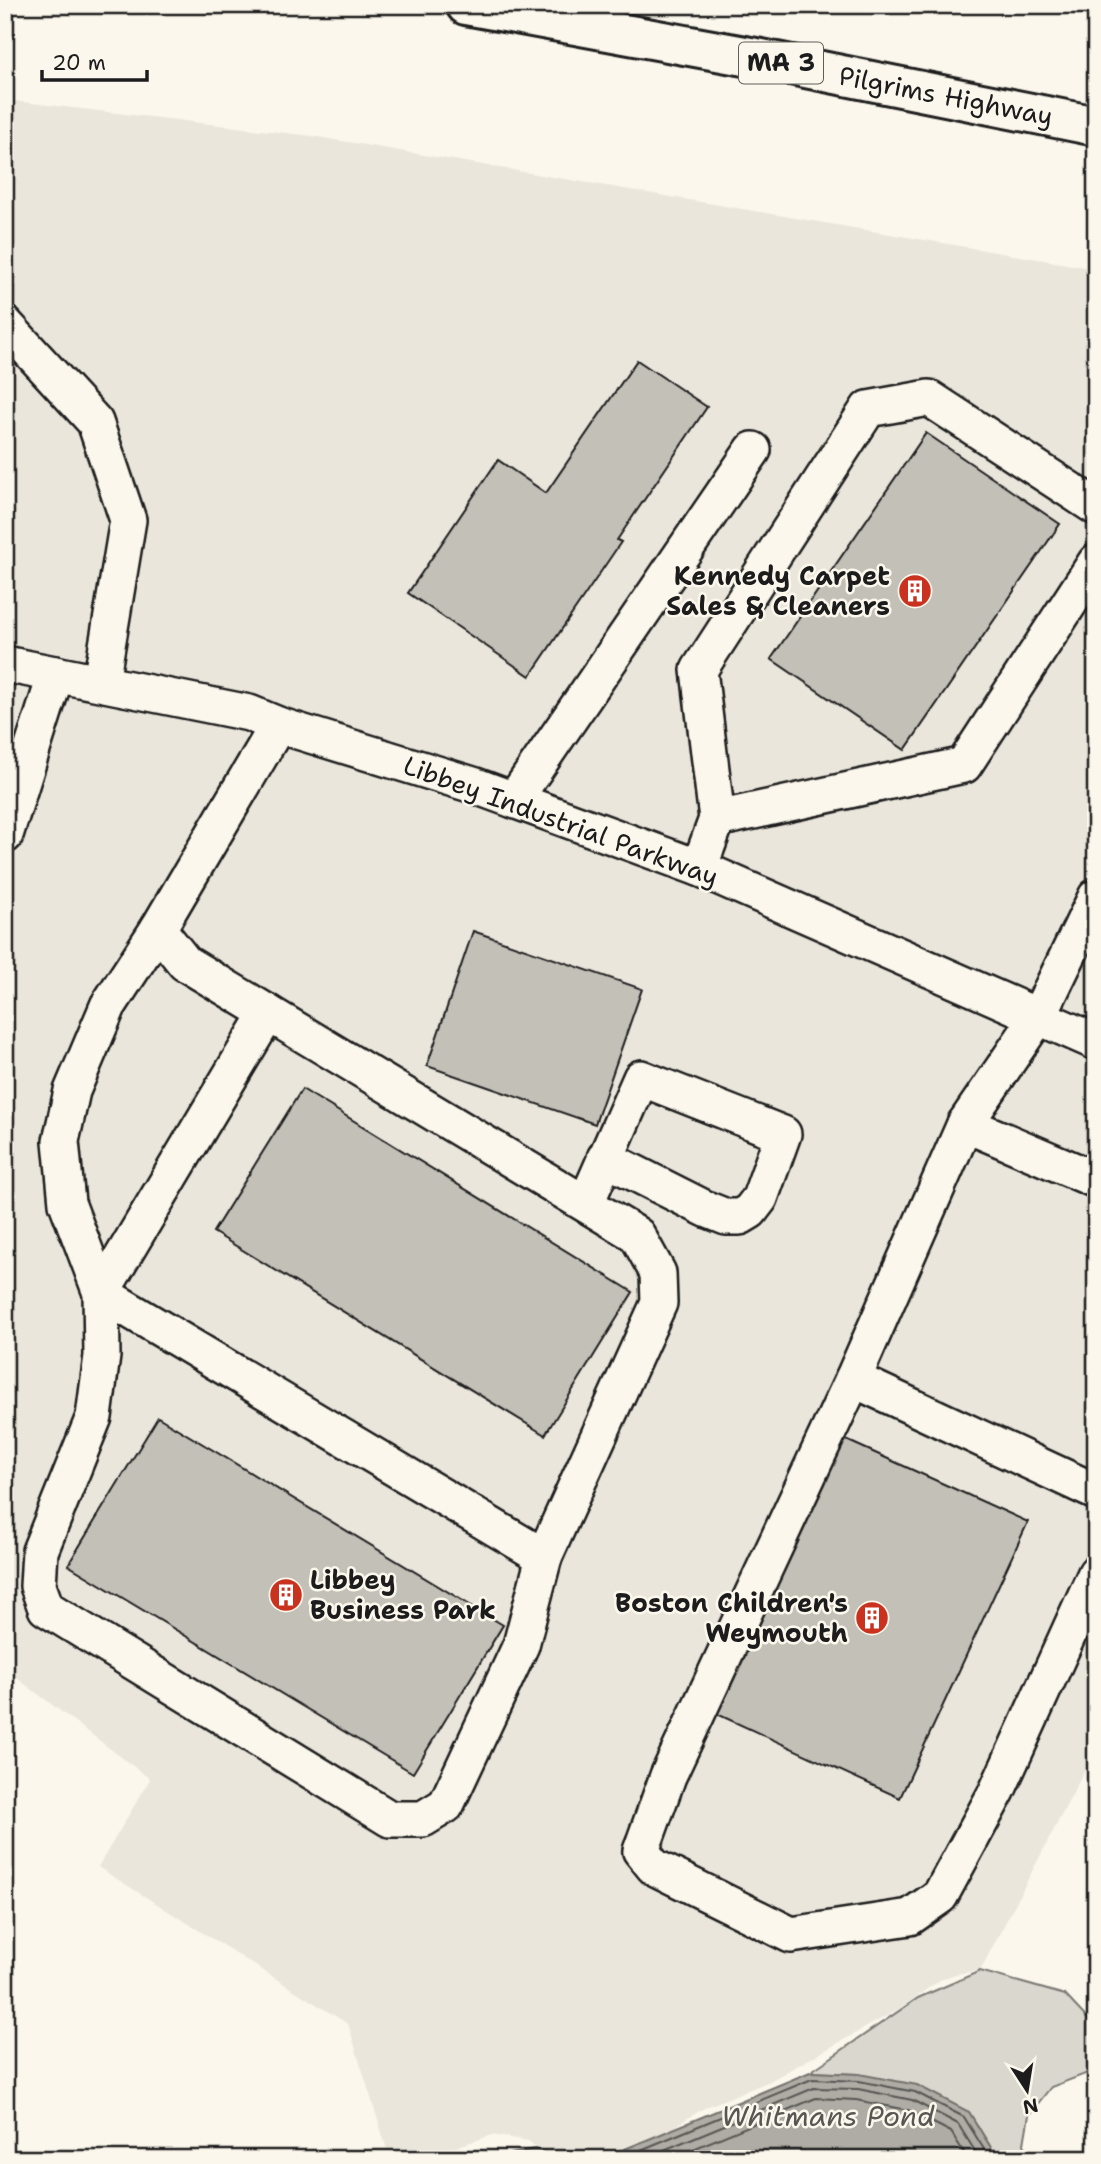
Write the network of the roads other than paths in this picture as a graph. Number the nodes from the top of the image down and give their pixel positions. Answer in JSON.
{"nodes":[{"id":1,"x":466,"y":5,"type":"edge"},
{"id":2,"x":1096,"y":126,"type":"edge"},
{"id":3,"x":5,"y":324,"type":"edge"},
{"id":4,"x":753,"y":450,"type":"dead end"},
{"id":5,"x":1096,"y":507,"type":"edge"},
{"id":6,"x":1096,"y":562,"type":"edge"},
{"id":7,"x":5,"y":664,"type":"edge"},
{"id":8,"x":56,"y":674,"type":"junction"},
{"id":9,"x":101,"y":682,"type":"junction"},
{"id":10,"x":278,"y":725,"type":"junction"},
{"id":11,"x":514,"y":800,"type":"junction"},
{"id":12,"x":717,"y":819,"type":"junction"},
{"id":13,"x":5,"y":835,"type":"edge"},
{"id":14,"x":699,"y":868,"type":"junction"},
{"id":15,"x":1096,"y":897,"type":"edge"},
{"id":16,"x":158,"y":929,"type":"junction"},
{"id":17,"x":268,"y":1013,"type":"junction"},
{"id":18,"x":1038,"y":1017,"type":"junction"},
{"id":19,"x":1096,"y":1042,"type":"edge"},
{"id":20,"x":965,"y":1124,"type":"junction"},
{"id":21,"x":606,"y":1158,"type":"junction"},
{"id":22,"x":1096,"y":1180,"type":"edge"},
{"id":23,"x":586,"y":1203,"type":"junction"},
{"id":24,"x":101,"y":1293,"type":"junction"},
{"id":25,"x":853,"y":1379,"type":"junction"},
{"id":26,"x":1096,"y":1492,"type":"edge"},
{"id":27,"x":544,"y":1557,"type":"junction"},
{"id":28,"x":1096,"y":1573,"type":"edge"}],
"edges":[{"from":1,"to":2,"type":"highway","name":"Pilgrims Highway","number":"MA 3"},
{"from":3,"to":9,"type":"street"},
{"from":4,"to":11,"type":"street"},
{"from":5,"to":12,"type":"street"},
{"from":6,"to":12,"type":"street"},
{"from":7,"to":8,"type":"street","name":"Libbey Industrial Parkway"},
{"from":8,"to":9,"type":"street","name":"Libbey Industrial Parkway"},
{"from":8,"to":13,"type":"street"},
{"from":9,"to":10,"type":"street","name":"Libbey Industrial Parkway"},
{"from":10,"to":11,"type":"street","name":"Libbey Industrial Parkway"},
{"from":10,"to":16,"type":"street"},
{"from":11,"to":14,"type":"street","name":"Libbey Industrial Parkway"},
{"from":12,"to":14,"type":"street"},
{"from":14,"to":18,"type":"street","name":"Libbey Industrial Parkway"},
{"from":15,"to":18,"type":"street"},
{"from":16,"to":17,"type":"street"},
{"from":16,"to":24,"type":"street"},
{"from":17,"to":23,"type":"street"},
{"from":17,"to":24,"type":"street"},
{"from":18,"to":19,"type":"street","name":"Libbey Industrial Parkway"},
{"from":18,"to":20,"type":"street"},
{"from":20,"to":22,"type":"street"},
{"from":20,"to":25,"type":"street"},
{"from":21,"to":21,"type":"street"},
{"from":21,"to":23,"type":"street"},
{"from":23,"to":27,"type":"street"},
{"from":24,"to":27,"type":"street"},
{"from":24,"to":27,"type":"street"},
{"from":25,"to":26,"type":"street"},
{"from":25,"to":28,"type":"street"}]}
